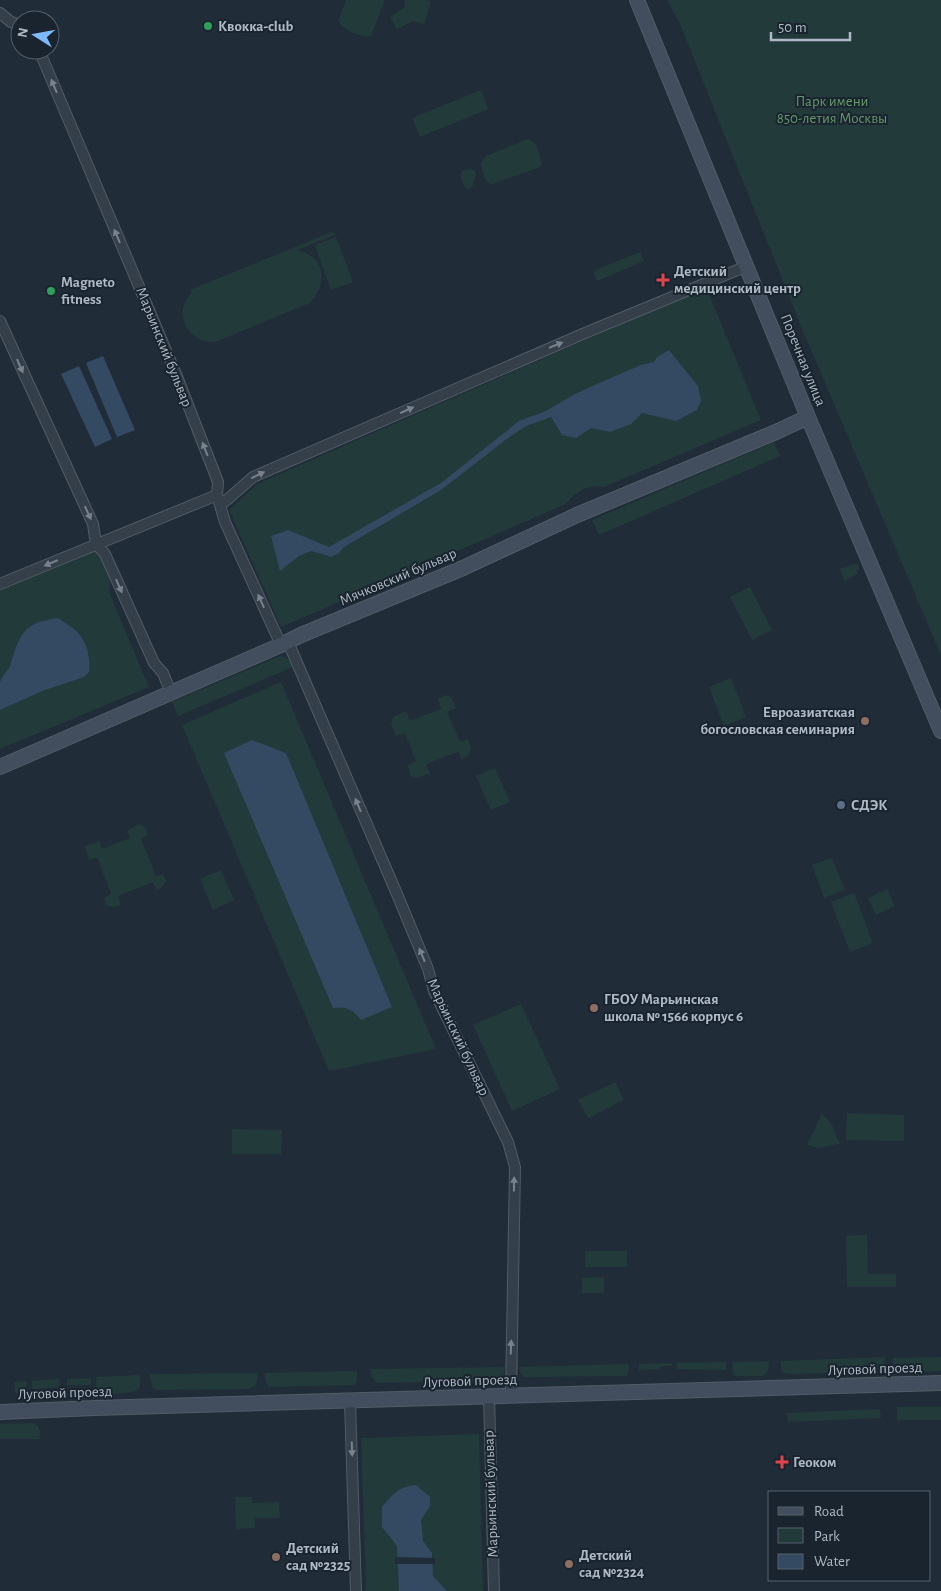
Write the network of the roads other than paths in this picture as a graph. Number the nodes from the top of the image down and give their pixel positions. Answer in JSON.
{"nodes":[{"id":1,"x":637,"y":0,"type":"edge"},
{"id":2,"x":0,"y":13,"type":"edge"},
{"id":3,"x":10,"y":21,"type":"edge"},
{"id":4,"x":43,"y":60,"type":"edge"},
{"id":5,"x":747,"y":266,"type":"junction"},
{"id":6,"x":0,"y":321,"type":"edge"},
{"id":7,"x":808,"y":417,"type":"junction"},
{"id":8,"x":218,"y":500,"type":"junction"},
{"id":9,"x":96,"y":544,"type":"junction"},
{"id":10,"x":0,"y":584,"type":"edge"},
{"id":11,"x":285,"y":644,"type":"junction"},
{"id":12,"x":171,"y":693,"type":"junction"},
{"id":13,"x":941,"y":731,"type":"edge"},
{"id":14,"x":0,"y":767,"type":"edge"},
{"id":15,"x":941,"y":1383,"type":"edge"},
{"id":16,"x":489,"y":1396,"type":"junction"},
{"id":17,"x":511,"y":1396,"type":"junction"},
{"id":18,"x":350,"y":1400,"type":"junction"},
{"id":19,"x":0,"y":1412,"type":"edge"},
{"id":20,"x":356,"y":1591,"type":"edge"},
{"id":21,"x":494,"y":1591,"type":"edge"}],
"edges":[{"from":1,"to":5,"type":"street","name":"Поречная улица"},
{"from":2,"to":3,"type":"street"},
{"from":8,"to":4,"type":"street","name":"Марьинский бульвар","one_way":true},
{"from":5,"to":7,"type":"street","name":"Поречная улица"},
{"from":8,"to":5,"type":"street","one_way":true},
{"from":6,"to":9,"type":"street","one_way":true},
{"from":7,"to":11,"type":"street","name":"Мячковский бульвар"},
{"from":7,"to":13,"type":"street","name":"Поречная улица"},
{"from":8,"to":9,"type":"street"},
{"from":11,"to":8,"type":"street","name":"Марьинский бульвар","one_way":true},
{"from":9,"to":10,"type":"street","one_way":true},
{"from":9,"to":12,"type":"street","one_way":true},
{"from":11,"to":12,"type":"street","name":"Мячковский бульвар"},
{"from":17,"to":11,"type":"street","name":"Марьинский бульвар","one_way":true},
{"from":12,"to":14,"type":"street","name":"Мячковский бульвар"},
{"from":15,"to":17,"type":"street","name":"Луговой проезд"},
{"from":16,"to":17,"type":"street","name":"Луговой проезд"},
{"from":16,"to":18,"type":"street","name":"Луговой проезд"},
{"from":16,"to":21,"type":"street","name":"Марьинский бульвар"},
{"from":18,"to":19,"type":"street","name":"Луговой проезд"},
{"from":18,"to":20,"type":"street","one_way":true}]}
